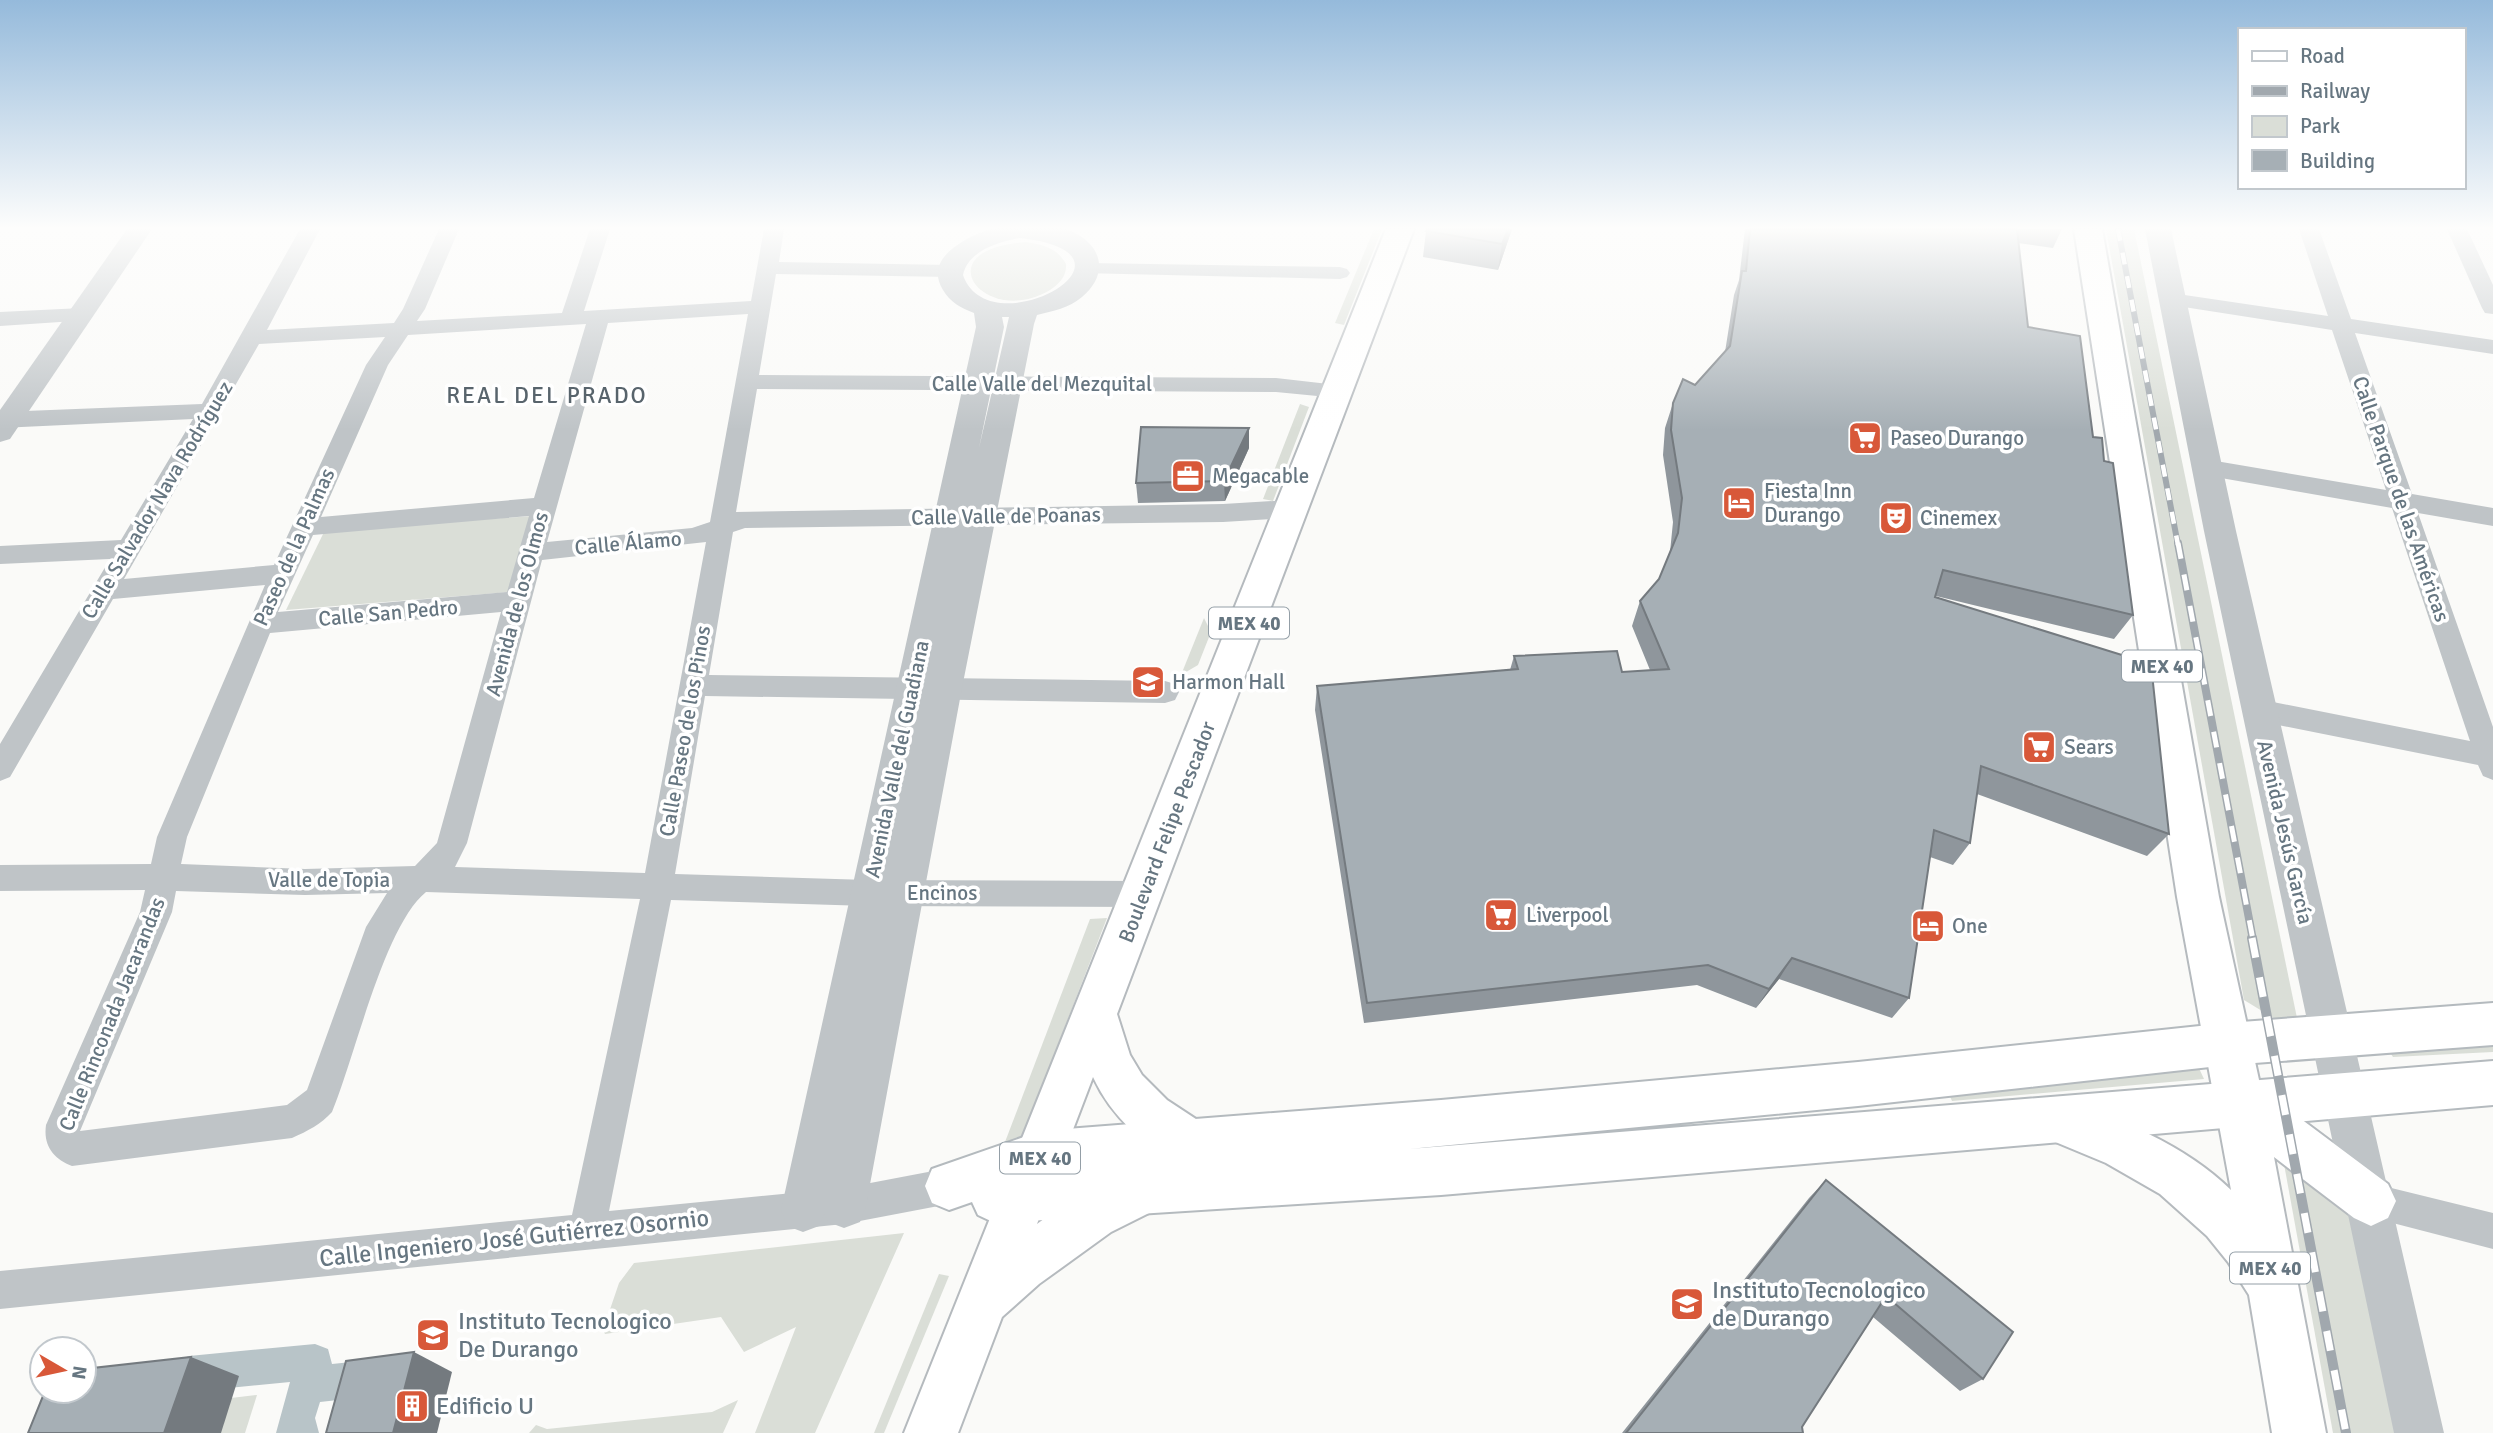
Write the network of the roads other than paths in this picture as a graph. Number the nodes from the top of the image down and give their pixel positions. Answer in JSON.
{"nodes":[{"id":1,"x":95,"y":296,"type":"edge"},
{"id":2,"x":274,"y":296,"type":"edge"},
{"id":3,"x":420,"y":296,"type":"edge"},
{"id":4,"x":578,"y":296,"type":"edge"},
{"id":5,"x":762,"y":296,"type":"edge"},
{"id":6,"x":963,"y":296,"type":"edge"},
{"id":7,"x":1069,"y":296,"type":"edge"},
{"id":8,"x":1374,"y":296,"type":"edge"},
{"id":9,"x":2099,"y":296,"type":"edge"},
{"id":10,"x":2170,"y":296,"type":"edge"},
{"id":11,"x":2332,"y":296,"type":"edge"},
{"id":12,"x":2171,"y":299,"type":"junction"},
{"id":13,"x":760,"y":307,"type":"junction"},
{"id":14,"x":987,"y":308,"type":"junction"},
{"id":15,"x":1025,"y":311,"type":"junction"},
{"id":16,"x":82,"y":315,"type":"junction"},
{"id":17,"x":598,"y":317,"type":"junction"},
{"id":18,"x":0,"y":319,"type":"edge"},
{"id":19,"x":571,"y":319,"type":"junction"},
{"id":20,"x":2341,"y":324,"type":"junction"},
{"id":21,"x":401,"y":329,"type":"junction"},
{"id":22,"x":252,"y":338,"type":"junction"},
{"id":23,"x":2493,"y":347,"type":"edge"},
{"id":24,"x":746,"y":382,"type":"junction"},
{"id":25,"x":992,"y":384,"type":"junction"},
{"id":26,"x":1338,"y":391,"type":"junction"},
{"id":27,"x":210,"y":411,"type":"junction"},
{"id":28,"x":3,"y":424,"type":"edge"},
{"id":29,"x":2204,"y":467,"type":"junction"},
{"id":30,"x":2402,"y":502,"type":"junction"},
{"id":31,"x":544,"y":506,"type":"junction"},
{"id":32,"x":1291,"y":509,"type":"junction"},
{"id":33,"x":964,"y":516,"type":"junction"},
{"id":34,"x":2493,"y":517,"type":"edge"},
{"id":35,"x":722,"y":526,"type":"junction"},
{"id":36,"x":303,"y":527,"type":"junction"},
{"id":37,"x":127,"y":549,"type":"junction"},
{"id":38,"x":531,"y":552,"type":"junction"},
{"id":39,"x":0,"y":555,"type":"edge"},
{"id":40,"x":282,"y":574,"type":"junction"},
{"id":41,"x":103,"y":590,"type":"junction"},
{"id":42,"x":517,"y":601,"type":"junction"},
{"id":43,"x":260,"y":624,"type":"junction"},
{"id":44,"x":692,"y":685,"type":"junction"},
{"id":45,"x":928,"y":687,"type":"junction"},
{"id":46,"x":1165,"y":692,"type":"dead end"},
{"id":47,"x":2258,"y":710,"type":"junction"},
{"id":48,"x":9,"y":738,"type":"edge"},
{"id":49,"x":2492,"y":760,"type":"edge"},
{"id":50,"x":0,"y":769,"type":"edge"},
{"id":51,"x":164,"y":877,"type":"junction"},
{"id":52,"x":0,"y":878,"type":"edge"},
{"id":53,"x":419,"y":879,"type":"junction"},
{"id":54,"x":658,"y":886,"type":"junction"},
{"id":55,"x":869,"y":893,"type":"junction"},
{"id":56,"x":905,"y":893,"type":"junction"},
{"id":57,"x":1142,"y":894,"type":"junction"},
{"id":58,"x":1095,"y":1016,"type":"junction"},
{"id":59,"x":2493,"y":1024,"type":"edge"},
{"id":60,"x":2331,"y":1035,"type":"junction"},
{"id":61,"x":2228,"y":1044,"type":"junction"},
{"id":62,"x":2493,"y":1083,"type":"edge"},
{"id":63,"x":2346,"y":1094,"type":"junction"},
{"id":64,"x":2240,"y":1102,"type":"junction"},
{"id":65,"x":2058,"y":1120,"type":"junction"},
{"id":66,"x":1188,"y":1142,"type":"junction"},
{"id":67,"x":1033,"y":1176,"type":"junction"},
{"id":68,"x":949,"y":1186,"type":"joint"},
{"id":69,"x":1144,"y":1190,"type":"junction"},
{"id":70,"x":2371,"y":1201,"type":"junction"},
{"id":71,"x":844,"y":1206,"type":"junction"},
{"id":72,"x":803,"y":1210,"type":"junction"},
{"id":73,"x":587,"y":1231,"type":"junction"},
{"id":74,"x":2493,"y":1231,"type":"edge"},
{"id":75,"x":0,"y":1290,"type":"edge"},
{"id":76,"x":2275,"y":1294,"type":"junction"},
{"id":77,"x":984,"y":1301,"type":"junction"},
{"id":78,"x":931,"y":1433,"type":"edge"},
{"id":79,"x":2299,"y":1433,"type":"edge"},
{"id":80,"x":2419,"y":1433,"type":"edge"}],
"edges":[{"from":1,"to":16,"type":"street"},
{"from":2,"to":22,"type":"street","name":"Calle Salvador Nava Rodríguez"},
{"from":3,"to":21,"type":"street","name":"Paseo de la Palmas"},
{"from":4,"to":19,"type":"street"},
{"from":5,"to":13,"type":"street","name":"Calle Paseo de los Pinos"},
{"from":6,"to":14,"type":"street"},
{"from":7,"to":15,"type":"street"},
{"from":8,"to":26,"type":"main road","name":"Boulevard Felipe Pescador","number":"MEX 40"},
{"from":9,"to":61,"type":"main road","number":"MEX 40"},
{"from":10,"to":12,"type":"street","name":"Avenida Jesús García"},
{"from":11,"to":20,"type":"street","name":"Calle Parque de las Américas"},
{"from":12,"to":20,"type":"street"},
{"from":12,"to":29,"type":"street","name":"Avenida Jesús García"},
{"from":13,"to":17,"type":"street"},
{"from":13,"to":24,"type":"street","name":"Calle Paseo de los Pinos"},
{"from":14,"to":15,"type":"street"},
{"from":14,"to":25,"type":"street","name":"Avenida Valle del Guadiana"},
{"from":15,"to":25,"type":"street","name":"Avenida Valle del Guadiana"},
{"from":16,"to":18,"type":"street"},
{"from":16,"to":28,"type":"street"},
{"from":17,"to":19,"type":"street"},
{"from":17,"to":31,"type":"street","name":"Avenida de los Olmos"},
{"from":19,"to":21,"type":"street"},
{"from":20,"to":23,"type":"street"},
{"from":20,"to":30,"type":"street","name":"Calle Parque de las Américas"},
{"from":21,"to":22,"type":"street"},
{"from":21,"to":36,"type":"street","name":"Paseo de la Palmas"},
{"from":22,"to":27,"type":"street","name":"Calle Salvador Nava Rodríguez"},
{"from":24,"to":25,"type":"street","name":"Calle Valle del Mezquital"},
{"from":24,"to":35,"type":"street","name":"Calle Paseo de los Pinos"},
{"from":25,"to":26,"type":"street","name":"Calle Valle del Mezquital"},
{"from":25,"to":33,"type":"street","name":"Avenida Valle del Guadiana"},
{"from":26,"to":32,"type":"main road","name":"Boulevard Felipe Pescador","number":"MEX 40"},
{"from":27,"to":28,"type":"street"},
{"from":27,"to":37,"type":"street","name":"Calle Salvador Nava Rodríguez"},
{"from":29,"to":30,"type":"street"},
{"from":29,"to":47,"type":"street","name":"Avenida Jesús García"},
{"from":30,"to":34,"type":"street"},
{"from":30,"to":49,"type":"street","name":"Calle Parque de las Américas"},
{"from":31,"to":36,"type":"street"},
{"from":31,"to":38,"type":"street","name":"Avenida de los Olmos"},
{"from":32,"to":33,"type":"street","name":"Calle Valle de Poanas"},
{"from":32,"to":57,"type":"main road","name":"Boulevard Felipe Pescador","number":"MEX 40"},
{"from":33,"to":35,"type":"street","name":"Calle Valle de Poanas"},
{"from":33,"to":45,"type":"street","name":"Avenida Valle del Guadiana"},
{"from":35,"to":38,"type":"street","name":"Calle Álamo"},
{"from":35,"to":44,"type":"street","name":"Calle Paseo de los Pinos"},
{"from":36,"to":40,"type":"street","name":"Paseo de la Palmas"},
{"from":37,"to":39,"type":"street"},
{"from":37,"to":41,"type":"street","name":"Calle Salvador Nava Rodríguez"},
{"from":38,"to":42,"type":"street","name":"Avenida de los Olmos"},
{"from":40,"to":41,"type":"street"},
{"from":40,"to":43,"type":"street","name":"Paseo de la Palmas"},
{"from":41,"to":48,"type":"street","name":"Calle Salvador Nava Rodríguez"},
{"from":42,"to":43,"type":"street","name":"Calle San Pedro"},
{"from":42,"to":53,"type":"street","name":"Avenida de los Olmos"},
{"from":43,"to":51,"type":"street","name":"Paseo de la Palmas"},
{"from":44,"to":45,"type":"street"},
{"from":44,"to":54,"type":"street","name":"Calle Paseo de los Pinos"},
{"from":45,"to":46,"type":"street"},
{"from":45,"to":55,"type":"street","name":"Avenida Valle del Guadiana"},
{"from":45,"to":56,"type":"street","name":"Avenida Valle del Guadiana"},
{"from":47,"to":49,"type":"street"},
{"from":47,"to":60,"type":"street","name":"Avenida Jesús García"},
{"from":48,"to":50,"type":"street","name":"Calle Salvador Nava Rodríguez"},
{"from":51,"to":52,"type":"street","name":"Valle de Topia"},
{"from":51,"to":53,"type":"street","name":"Valle de Topia"},
{"from":51,"to":53,"type":"street","name":"Calle Rinconada Jacarandas"},
{"from":53,"to":54,"type":"street","name":"Valle de Topia"},
{"from":54,"to":55,"type":"street","name":"Encinos"},
{"from":54,"to":73,"type":"street","name":"Calle Paseo de los Pinos"},
{"from":55,"to":56,"type":"street","name":"Encinos"},
{"from":55,"to":72,"type":"street","name":"Avenida Valle del Guadiana"},
{"from":56,"to":57,"type":"street","name":"Encinos"},
{"from":56,"to":71,"type":"street","name":"Avenida Valle del Guadiana"},
{"from":57,"to":58,"type":"main road","name":"Boulevard Felipe Pescador","number":"MEX 40"},
{"from":58,"to":66,"type":"main road"},
{"from":58,"to":67,"type":"main road","name":"Boulevard Felipe Pescador","number":"MEX 40"},
{"from":59,"to":60,"type":"main road"},
{"from":60,"to":61,"type":"main road"},
{"from":60,"to":63,"type":"street","name":"Avenida Jesús García"},
{"from":61,"to":64,"type":"main road","number":"MEX 40"},
{"from":61,"to":66,"type":"main road"},
{"from":62,"to":63,"type":"main road"},
{"from":63,"to":64,"type":"main road"},
{"from":63,"to":70,"type":"street","name":"Avenida Jesús García"},
{"from":64,"to":65,"type":"main road"},
{"from":64,"to":70,"type":"main road"},
{"from":64,"to":76,"type":"main road","number":"MEX 40"},
{"from":65,"to":69,"type":"main road"},
{"from":65,"to":76,"type":"main road"},
{"from":66,"to":67,"type":"main road"},
{"from":67,"to":68,"type":"main road","name":"Calle Ingeniero José Gutiérrez Osornio"},
{"from":67,"to":69,"type":"main road"},
{"from":67,"to":77,"type":"main road","name":"Boulevard Felipe Pescador","number":"MEX 40"},
{"from":68,"to":71,"type":"street","name":"Calle Ingeniero José Gutiérrez Osornio"},
{"from":69,"to":77,"type":"main road"},
{"from":70,"to":74,"type":"street"},
{"from":70,"to":80,"type":"street","name":"Avenida Jesús García"},
{"from":71,"to":72,"type":"street","name":"Calle Ingeniero José Gutiérrez Osornio"},
{"from":72,"to":73,"type":"street","name":"Calle Ingeniero José Gutiérrez Osornio"},
{"from":73,"to":75,"type":"street","name":"Calle Ingeniero José Gutiérrez Osornio"},
{"from":76,"to":79,"type":"main road","number":"MEX 40"},
{"from":77,"to":78,"type":"main road","name":"Boulevard Felipe Pescador","number":"MEX 40"}]}
